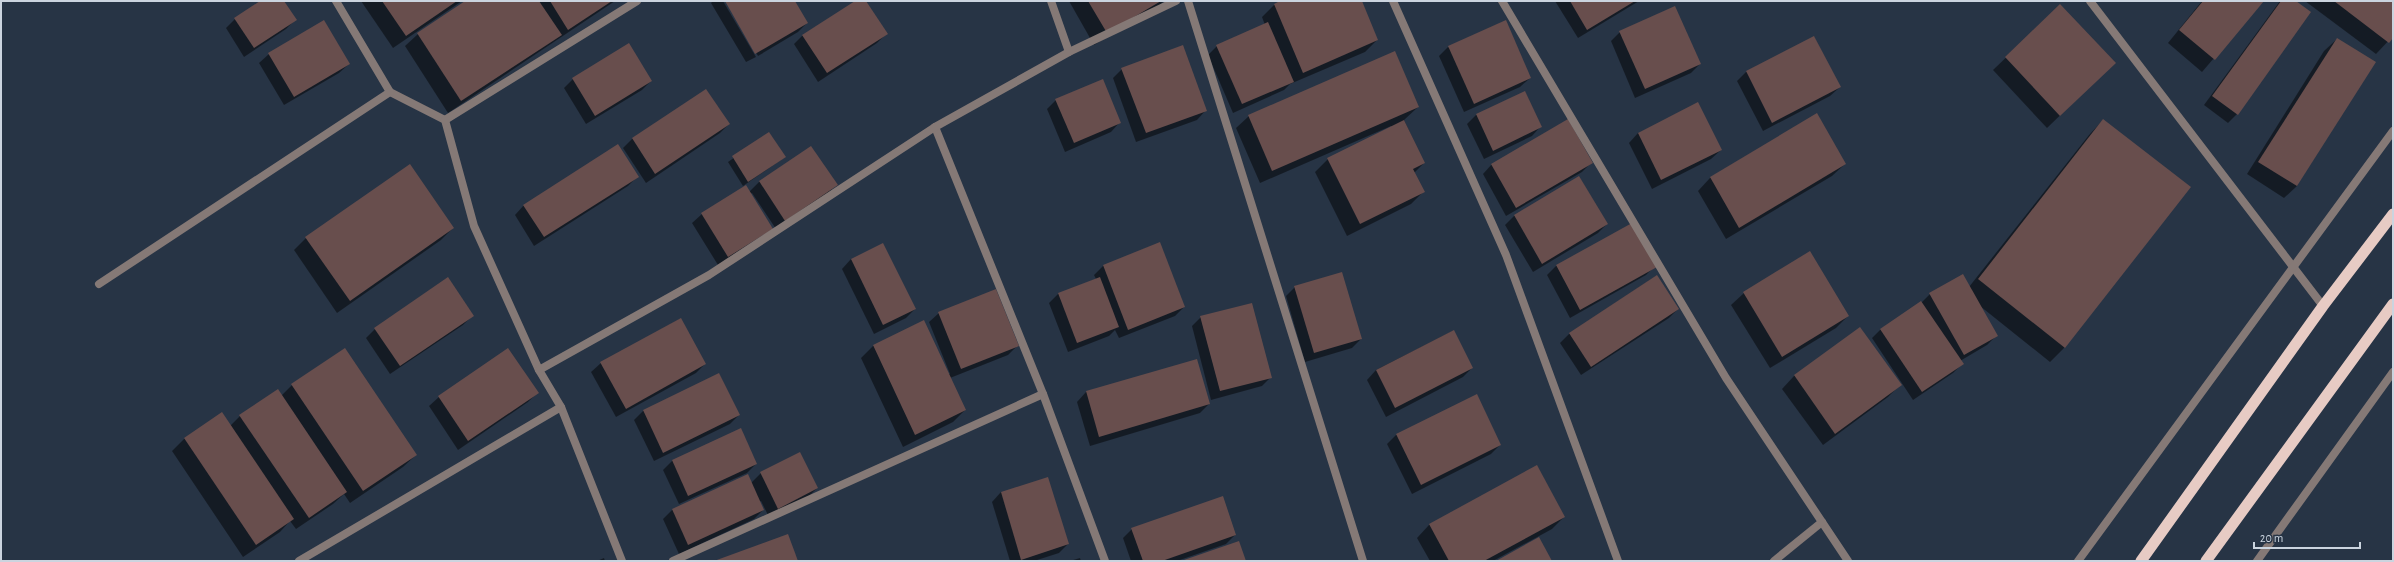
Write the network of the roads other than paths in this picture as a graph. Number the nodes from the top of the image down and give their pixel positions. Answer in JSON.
{"nodes":[{"id":1,"x":336,"y":1,"type":"edge"},
{"id":2,"x":637,"y":1,"type":"edge"},
{"id":3,"x":1051,"y":1,"type":"edge"},
{"id":4,"x":1176,"y":1,"type":"edge"},
{"id":5,"x":1188,"y":1,"type":"edge"},
{"id":6,"x":1393,"y":1,"type":"edge"},
{"id":7,"x":1502,"y":1,"type":"edge"},
{"id":8,"x":2090,"y":1,"type":"edge"},
{"id":9,"x":1069,"y":52,"type":"junction"},
{"id":10,"x":390,"y":92,"type":"junction"},
{"id":11,"x":444,"y":120,"type":"junction"},
{"id":12,"x":935,"y":127,"type":"junction"},
{"id":13,"x":2393,"y":131,"type":"edge"},
{"id":14,"x":2393,"y":214,"type":"edge"},
{"id":15,"x":2293,"y":266,"type":"junction"},
{"id":16,"x":99,"y":284,"type":"dead end"},
{"id":17,"x":2393,"y":304,"type":"edge"},
{"id":18,"x":2323,"y":306,"type":"junction"},
{"id":19,"x":539,"y":370,"type":"junction"},
{"id":20,"x":2393,"y":372,"type":"edge"},
{"id":21,"x":1043,"y":394,"type":"junction"},
{"id":22,"x":561,"y":407,"type":"junction"},
{"id":23,"x":1822,"y":522,"type":"junction"},
{"id":24,"x":299,"y":561,"type":"edge"},
{"id":25,"x":622,"y":561,"type":"edge"},
{"id":26,"x":673,"y":561,"type":"edge"},
{"id":27,"x":1105,"y":561,"type":"edge"},
{"id":28,"x":1363,"y":561,"type":"edge"},
{"id":29,"x":1618,"y":561,"type":"edge"},
{"id":30,"x":1774,"y":561,"type":"edge"},
{"id":31,"x":1848,"y":561,"type":"edge"},
{"id":32,"x":2078,"y":561,"type":"edge"},
{"id":33,"x":2141,"y":561,"type":"edge"},
{"id":34,"x":2206,"y":561,"type":"edge"},
{"id":35,"x":2257,"y":561,"type":"edge"}],
"edges":[{"from":1,"to":10,"type":"street"},
{"from":2,"to":11,"type":"street"},
{"from":3,"to":9,"type":"street"},
{"from":4,"to":9,"type":"street"},
{"from":5,"to":28,"type":"street"},
{"from":6,"to":29,"type":"street"},
{"from":7,"to":23,"type":"street"},
{"from":8,"to":15,"type":"street"},
{"from":9,"to":12,"type":"street"},
{"from":10,"to":11,"type":"street"},
{"from":10,"to":16,"type":"street"},
{"from":11,"to":19,"type":"street"},
{"from":12,"to":19,"type":"street"},
{"from":12,"to":21,"type":"street"},
{"from":13,"to":15,"type":"street"},
{"from":14,"to":18,"type":"highway"},
{"from":15,"to":18,"type":"street"},
{"from":15,"to":32,"type":"street"},
{"from":17,"to":34,"type":"highway"},
{"from":18,"to":33,"type":"highway"},
{"from":19,"to":22,"type":"street"},
{"from":20,"to":35,"type":"street"},
{"from":21,"to":26,"type":"street"},
{"from":21,"to":27,"type":"street"},
{"from":22,"to":24,"type":"street"},
{"from":22,"to":25,"type":"street"},
{"from":23,"to":30,"type":"street"},
{"from":23,"to":31,"type":"street"}]}
